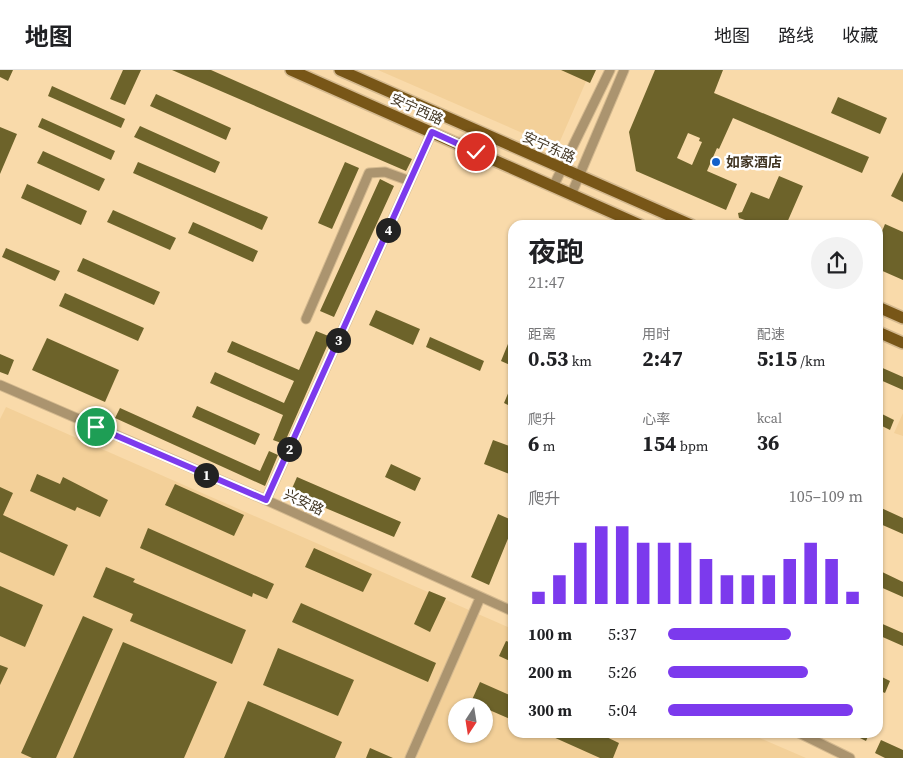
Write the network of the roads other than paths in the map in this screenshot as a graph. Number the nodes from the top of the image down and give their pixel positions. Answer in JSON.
{"nodes":[{"id":1,"x":291,"y":70,"type":"edge"},
{"id":2,"x":340,"y":70,"type":"edge"},
{"id":3,"x":610,"y":70,"type":"edge"},
{"id":4,"x":624,"y":70,"type":"edge"},
{"id":5,"x":432,"y":132,"type":"junction"},
{"id":6,"x":530,"y":155,"type":"junction"},
{"id":7,"x":563,"y":170,"type":"junction"},
{"id":8,"x":521,"y":172,"type":"junction"},
{"id":9,"x":579,"y":177,"type":"junction"},
{"id":10,"x":410,"y":181,"type":"junction"},
{"id":11,"x":554,"y":187,"type":"junction"},
{"id":12,"x":618,"y":194,"type":"junction"},
{"id":13,"x":571,"y":195,"type":"junction"},
{"id":14,"x":609,"y":211,"type":"junction"},
{"id":15,"x":629,"y":220,"type":"edge"},
{"id":16,"x":679,"y":220,"type":"edge"},
{"id":17,"x":883,"y":309,"type":"edge"},
{"id":18,"x":903,"y":318,"type":"edge"},
{"id":19,"x":306,"y":319,"type":"dead end"},
{"id":20,"x":883,"y":334,"type":"edge"},
{"id":21,"x":903,"y":343,"type":"edge"},
{"id":22,"x":0,"y":385,"type":"edge"},
{"id":23,"x":266,"y":500,"type":"junction"},
{"id":24,"x":480,"y":598,"type":"junction"},
{"id":25,"x":508,"y":610,"type":"edge"},
{"id":26,"x":809,"y":738,"type":"edge"},
{"id":27,"x":410,"y":758,"type":"edge"},
{"id":28,"x":850,"y":758,"type":"edge"}],
"edges":[{"from":1,"to":5,"type":"main road","name":"安宁西路"},
{"from":2,"to":6,"type":"main road","name":"安宁东路"},
{"from":3,"to":7,"type":"street"},
{"from":4,"to":9,"type":"street"},
{"from":5,"to":8,"type":"main road","name":"安宁西路"},
{"from":5,"to":10,"type":"street"},
{"from":6,"to":7,"type":"main road","name":"安宁东路"},
{"from":6,"to":8,"type":"main road"},
{"from":7,"to":9,"type":"main road","name":"安宁东路"},
{"from":7,"to":11,"type":"street"},
{"from":8,"to":11,"type":"main road","name":"安宁西路"},
{"from":9,"to":12,"type":"main road","name":"安宁东路"},
{"from":9,"to":13,"type":"street"},
{"from":10,"to":19,"type":"street"},
{"from":10,"to":23,"type":"street"},
{"from":11,"to":13,"type":"main road","name":"安宁西路"},
{"from":12,"to":14,"type":"main road"},
{"from":12,"to":16,"type":"main road","name":"安宁东路"},
{"from":13,"to":14,"type":"main road","name":"安宁西路"},
{"from":14,"to":15,"type":"main road","name":"安宁西路"},
{"from":17,"to":18,"type":"main road"},
{"from":20,"to":21,"type":"main road"},
{"from":22,"to":23,"type":"street","name":"兴安路"},
{"from":23,"to":24,"type":"street","name":"兴安路"},
{"from":24,"to":25,"type":"street","name":"兴安路"},
{"from":24,"to":27,"type":"street"},
{"from":26,"to":28,"type":"street"}]}
